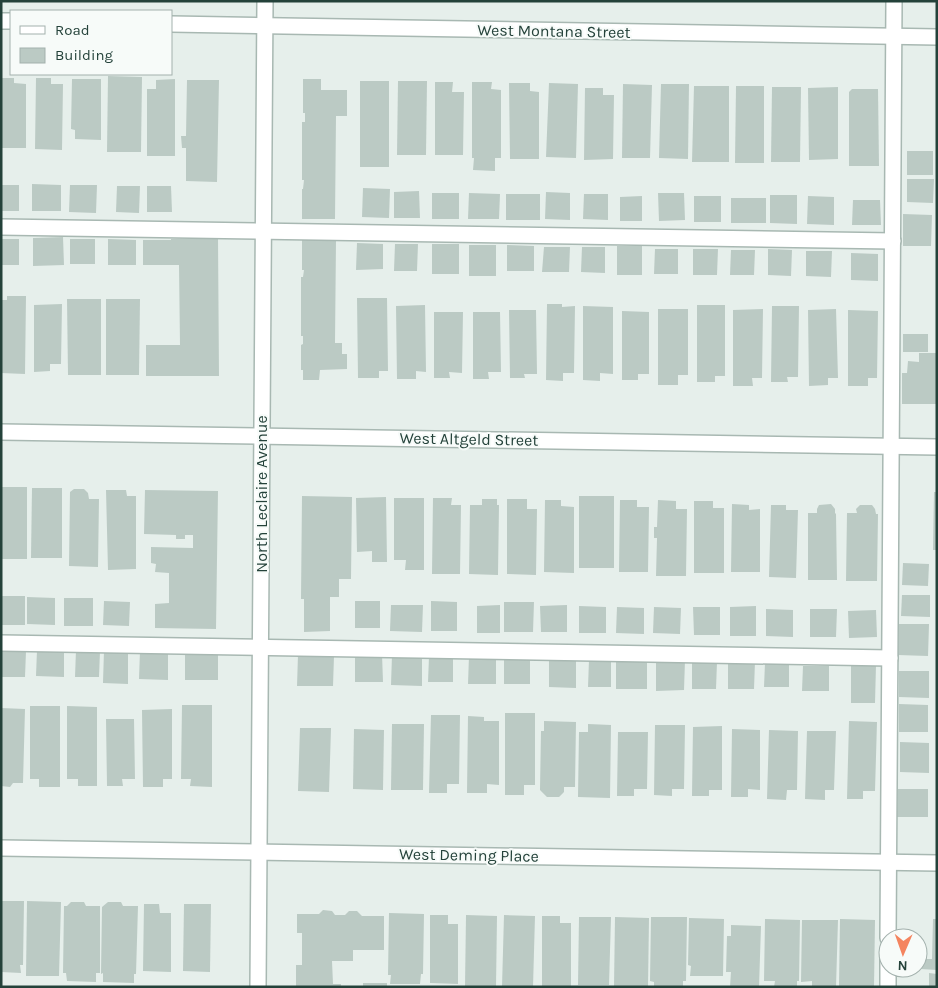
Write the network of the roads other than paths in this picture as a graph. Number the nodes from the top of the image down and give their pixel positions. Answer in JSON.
{"nodes":[{"id":1,"x":265,"y":1,"type":"edge"},
{"id":2,"x":894,"y":1,"type":"edge"},
{"id":3,"x":172,"y":24,"type":"edge"},
{"id":4,"x":265,"y":26,"type":"junction"},
{"id":5,"x":894,"y":37,"type":"junction"},
{"id":6,"x":937,"y":37,"type":"edge"},
{"id":7,"x":1,"y":227,"type":"edge"},
{"id":8,"x":263,"y":231,"type":"junction"},
{"id":9,"x":893,"y":241,"type":"junction"},
{"id":10,"x":1,"y":432,"type":"edge"},
{"id":11,"x":262,"y":436,"type":"junction"},
{"id":12,"x":891,"y":446,"type":"junction"},
{"id":13,"x":937,"y":446,"type":"edge"},
{"id":14,"x":1,"y":642,"type":"edge"},
{"id":15,"x":260,"y":647,"type":"junction"},
{"id":16,"x":890,"y":658,"type":"junction"},
{"id":17,"x":1,"y":848,"type":"edge"},
{"id":18,"x":259,"y":852,"type":"junction"},
{"id":19,"x":888,"y":862,"type":"junction"},
{"id":20,"x":937,"y":863,"type":"edge"},
{"id":21,"x":888,"y":928,"type":"edge"},
{"id":22,"x":258,"y":987,"type":"edge"}],
"edges":[{"from":1,"to":4,"type":"street","name":"North Leclaire Avenue"},
{"from":2,"to":5,"type":"street"},
{"from":3,"to":4,"type":"street","name":"West Montana Street"},
{"from":4,"to":5,"type":"street","name":"West Montana Street"},
{"from":4,"to":8,"type":"street","name":"North Leclaire Avenue"},
{"from":5,"to":6,"type":"street","name":"West Montana Street"},
{"from":5,"to":9,"type":"street"},
{"from":7,"to":8,"type":"street"},
{"from":8,"to":9,"type":"street"},
{"from":8,"to":11,"type":"street","name":"North Leclaire Avenue"},
{"from":9,"to":12,"type":"street"},
{"from":10,"to":11,"type":"street","name":"West Altgeld Street"},
{"from":11,"to":12,"type":"street","name":"West Altgeld Street"},
{"from":11,"to":15,"type":"street","name":"North Leclaire Avenue"},
{"from":12,"to":13,"type":"street","name":"West Altgeld Street"},
{"from":12,"to":16,"type":"street"},
{"from":14,"to":15,"type":"street"},
{"from":15,"to":16,"type":"street"},
{"from":15,"to":18,"type":"street","name":"North Leclaire Avenue"},
{"from":16,"to":19,"type":"street"},
{"from":17,"to":18,"type":"street","name":"West Deming Place"},
{"from":18,"to":19,"type":"street","name":"West Deming Place"},
{"from":18,"to":22,"type":"street","name":"North Leclaire Avenue"},
{"from":19,"to":20,"type":"street","name":"West Deming Place"},
{"from":19,"to":21,"type":"street"}]}
